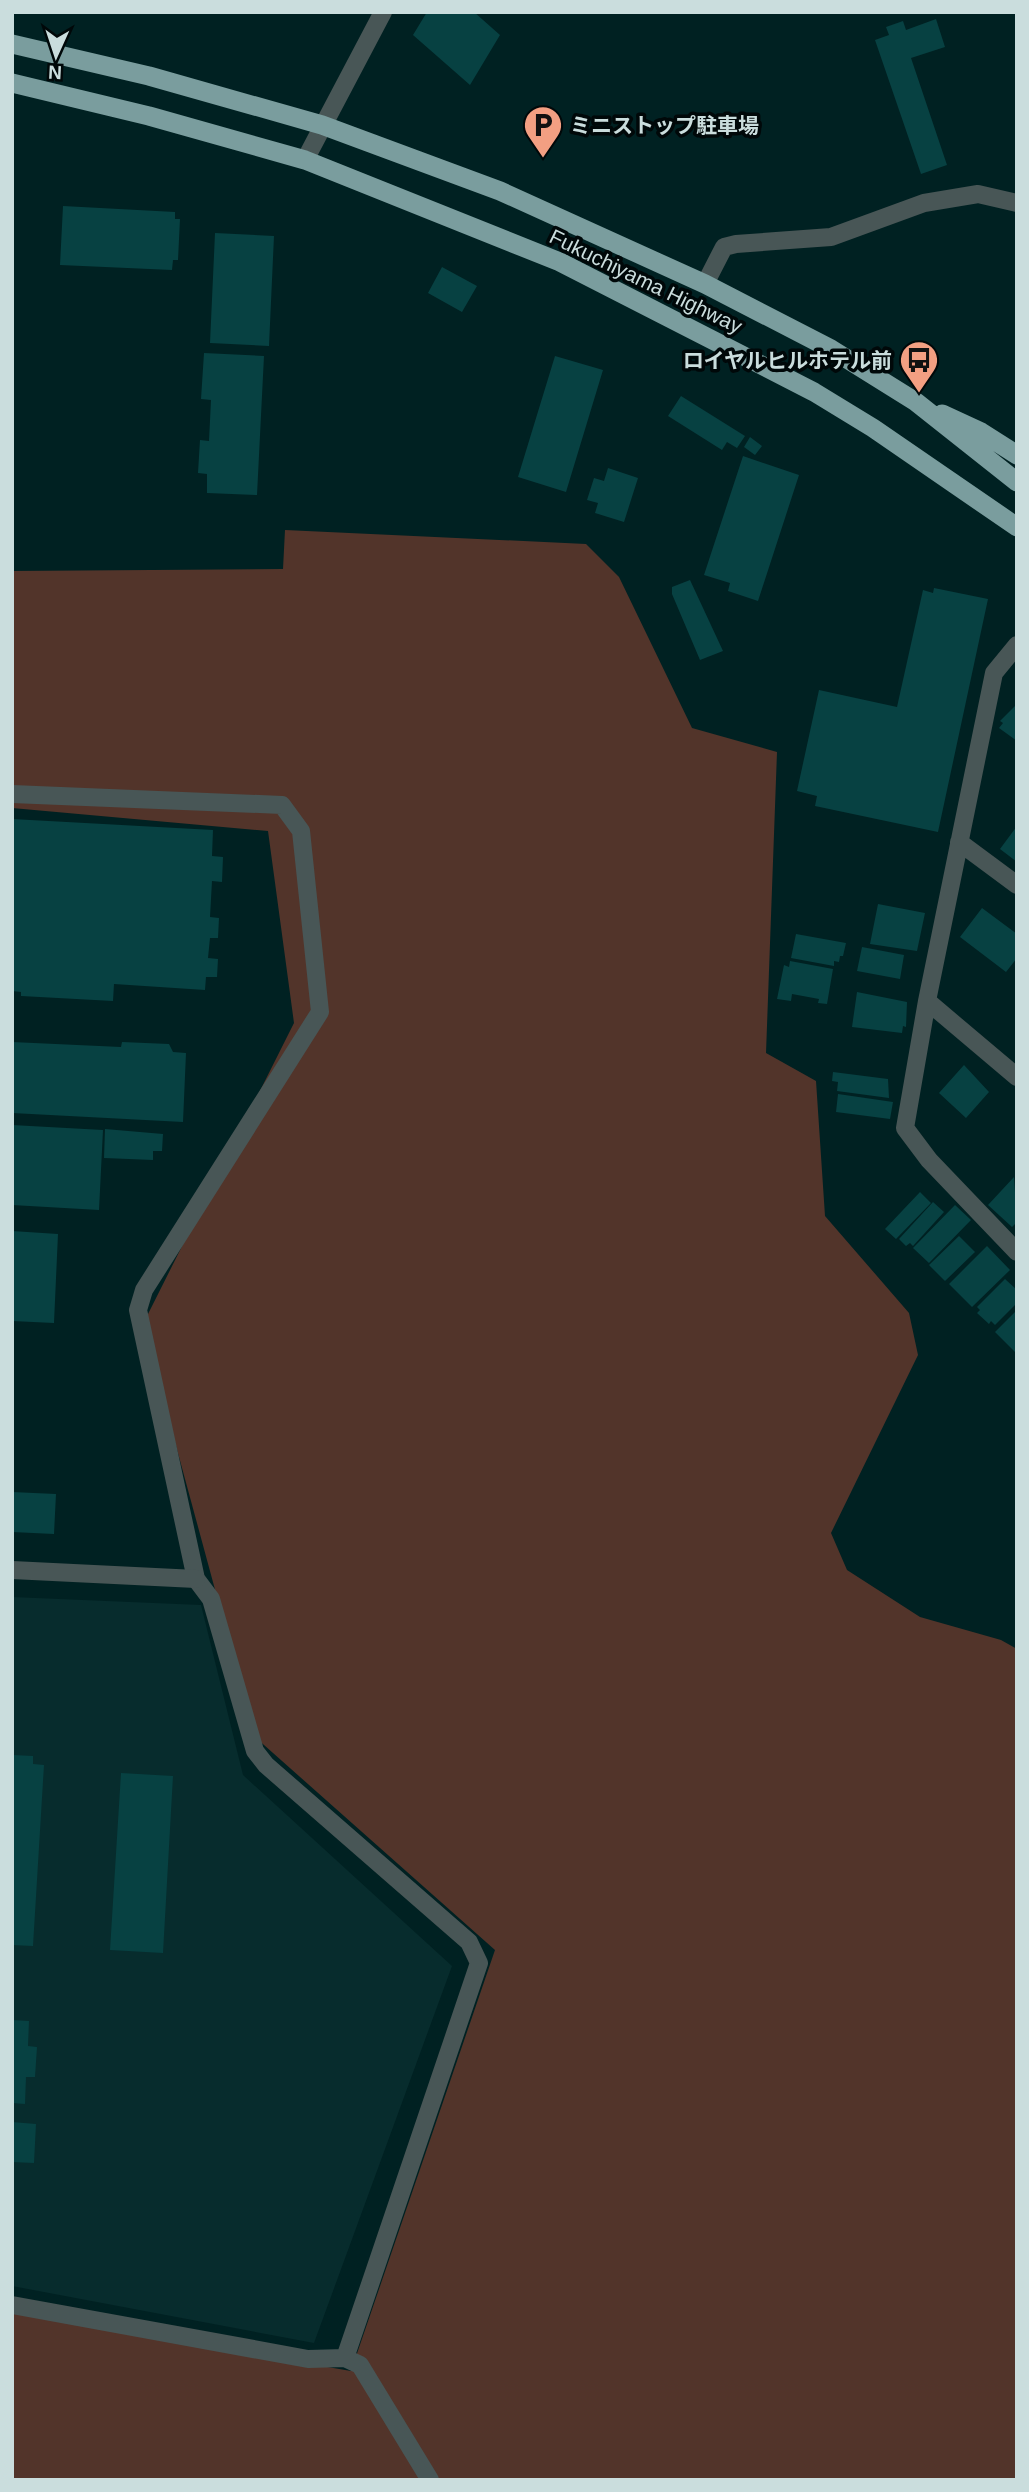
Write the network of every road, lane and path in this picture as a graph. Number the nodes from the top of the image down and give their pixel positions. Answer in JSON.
{"nodes":[{"id":1,"x":383,"y":12,"type":"edge"},
{"id":2,"x":12,"y":44,"type":"edge"},
{"id":3,"x":12,"y":83,"type":"edge"},
{"id":4,"x":322,"y":125,"type":"junction"},
{"id":5,"x":305,"y":160,"type":"junction"},
{"id":6,"x":1017,"y":202,"type":"edge"},
{"id":7,"x":705,"y":284,"type":"junction"},
{"id":8,"x":916,"y":402,"type":"junction"},
{"id":9,"x":873,"y":428,"type":"junction"},
{"id":10,"x":1017,"y":455,"type":"edge"},
{"id":11,"x":1017,"y":482,"type":"edge"},
{"id":12,"x":1017,"y":527,"type":"edge"},
{"id":13,"x":1017,"y":536,"type":"edge"},
{"id":14,"x":1017,"y":645,"type":"edge"},
{"id":15,"x":12,"y":794,"type":"edge"},
{"id":16,"x":959,"y":842,"type":"junction"},
{"id":17,"x":1017,"y":885,"type":"edge"},
{"id":18,"x":927,"y":1001,"type":"junction"},
{"id":19,"x":1017,"y":1077,"type":"edge"},
{"id":20,"x":1017,"y":1252,"type":"edge"},
{"id":21,"x":12,"y":1570,"type":"edge"},
{"id":22,"x":197,"y":1579,"type":"junction"},
{"id":23,"x":12,"y":2305,"type":"edge"},
{"id":24,"x":345,"y":2358,"type":"junction"},
{"id":25,"x":430,"y":2480,"type":"edge"}],
"edges":[{"from":1,"to":4,"type":"street"},
{"from":2,"to":4,"type":"highway","name":"Fukuchiyama Highway"},
{"from":3,"to":5,"type":"highway","name":"Fukuchiyama Highway"},
{"from":4,"to":5,"type":"street"},
{"from":4,"to":7,"type":"highway","name":"Fukuchiyama Highway"},
{"from":5,"to":9,"type":"highway","name":"Fukuchiyama Highway"},
{"from":6,"to":7,"type":"street"},
{"from":7,"to":8,"type":"highway","name":"Fukuchiyama Highway"},
{"from":8,"to":10,"type":"highway"},
{"from":8,"to":11,"type":"highway","name":"Fukuchiyama Highway"},
{"from":9,"to":12,"type":"highway","name":"Fukuchiyama Highway"},
{"from":9,"to":13,"type":"highway"},
{"from":14,"to":16,"type":"street"},
{"from":15,"to":22,"type":"street"},
{"from":16,"to":17,"type":"street"},
{"from":16,"to":18,"type":"street"},
{"from":18,"to":19,"type":"street"},
{"from":18,"to":20,"type":"street"},
{"from":21,"to":22,"type":"street"},
{"from":22,"to":24,"type":"street"},
{"from":23,"to":24,"type":"street"},
{"from":24,"to":25,"type":"street"}]}
